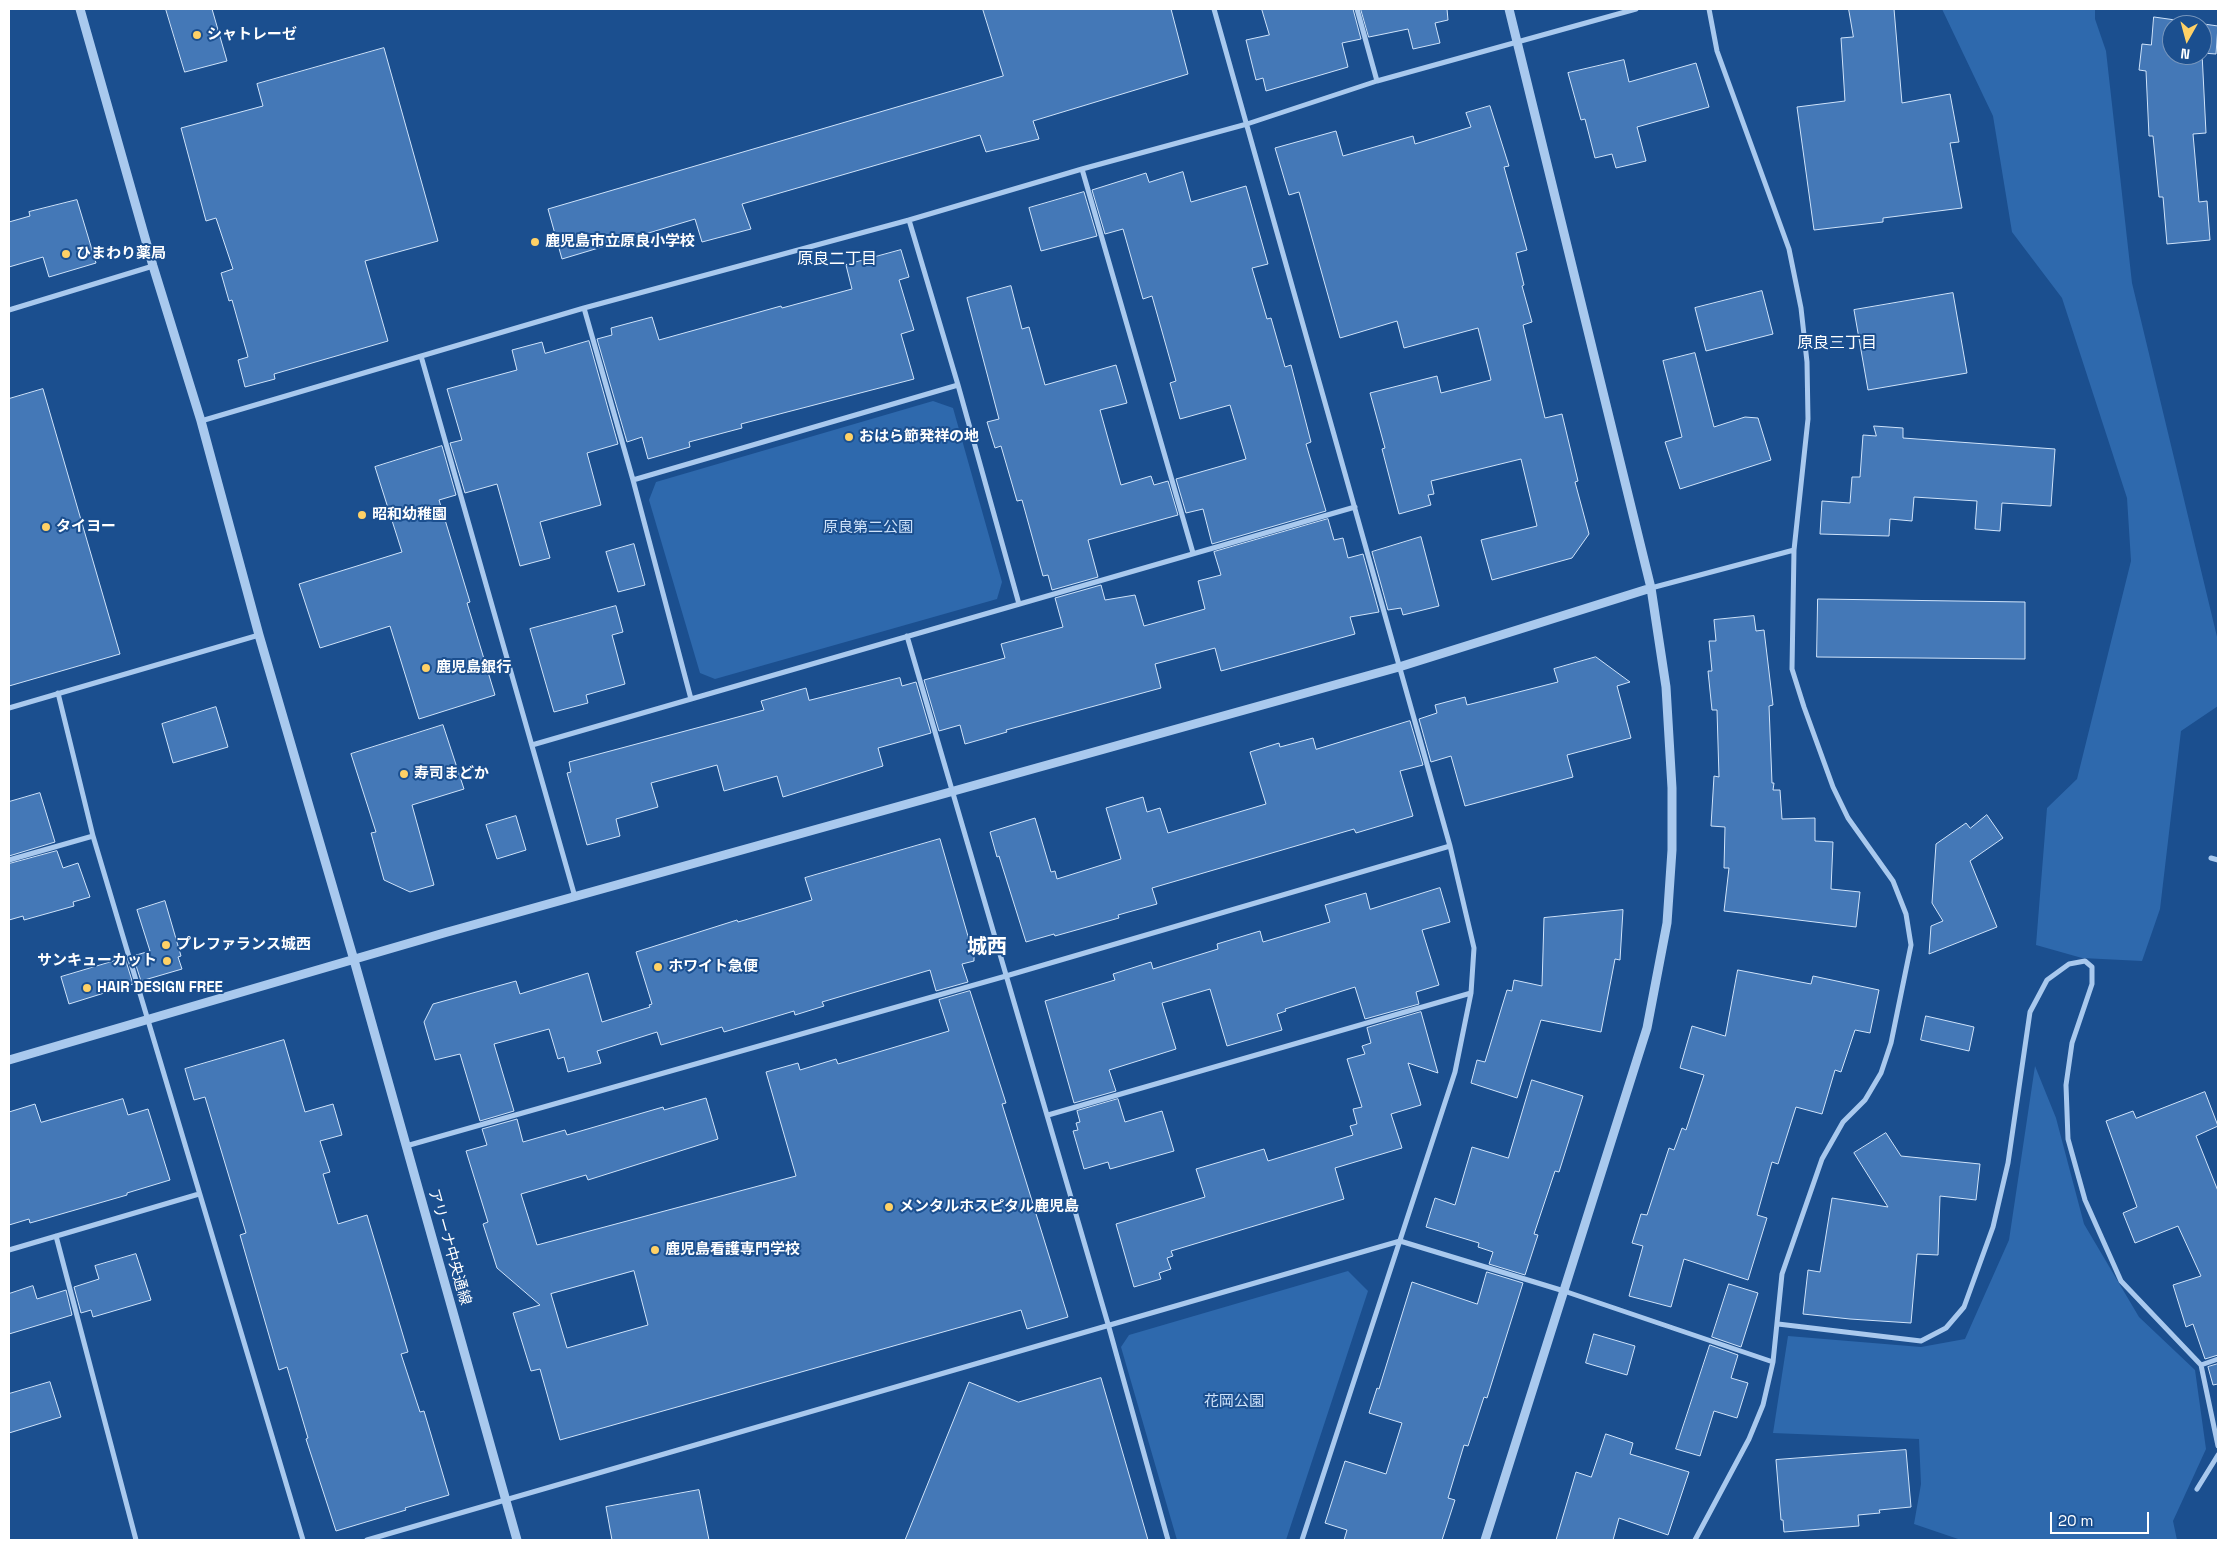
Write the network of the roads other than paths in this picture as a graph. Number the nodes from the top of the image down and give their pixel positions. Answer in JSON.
{"nodes":[{"id":1,"x":80,"y":9,"type":"edge"},
{"id":2,"x":1214,"y":9,"type":"edge"},
{"id":3,"x":1358,"y":9,"type":"edge"},
{"id":4,"x":1509,"y":9,"type":"edge"},
{"id":5,"x":1636,"y":9,"type":"edge"},
{"id":6,"x":1709,"y":9,"type":"edge"},
{"id":7,"x":1517,"y":41,"type":"junction"},
{"id":8,"x":1377,"y":81,"type":"junction"},
{"id":9,"x":1247,"y":124,"type":"junction"},
{"id":10,"x":1082,"y":169,"type":"junction"},
{"id":11,"x":909,"y":220,"type":"junction"},
{"id":12,"x":153,"y":266,"type":"junction"},
{"id":13,"x":584,"y":308,"type":"junction"},
{"id":14,"x":9,"y":310,"type":"edge"},
{"id":15,"x":421,"y":356,"type":"junction"},
{"id":16,"x":958,"y":385,"type":"junction"},
{"id":17,"x":201,"y":420,"type":"junction"},
{"id":18,"x":633,"y":480,"type":"junction"},
{"id":19,"x":1355,"y":507,"type":"junction"},
{"id":20,"x":1794,"y":550,"type":"junction"},
{"id":21,"x":1193,"y":553,"type":"junction"},
{"id":22,"x":1651,"y":588,"type":"junction"},
{"id":23,"x":1019,"y":604,"type":"junction"},
{"id":24,"x":259,"y":635,"type":"junction"},
{"id":25,"x":907,"y":636,"type":"junction"},
{"id":26,"x":1399,"y":667,"type":"junction"},
{"id":27,"x":58,"y":694,"type":"junction"},
{"id":28,"x":691,"y":699,"type":"junction"},
{"id":29,"x":9,"y":708,"type":"edge"},
{"id":30,"x":532,"y":745,"type":"junction"},
{"id":31,"x":953,"y":790,"type":"junction"},
{"id":32,"x":93,"y":836,"type":"junction"},
{"id":33,"x":1450,"y":846,"type":"junction"},
{"id":34,"x":2211,"y":858,"type":"dead end"},
{"id":35,"x":9,"y":860,"type":"edge"},
{"id":36,"x":2218,"y":860,"type":"edge"},
{"id":37,"x":575,"y":897,"type":"junction"},
{"id":38,"x":354,"y":960,"type":"junction"},
{"id":39,"x":1006,"y":976,"type":"junction"},
{"id":40,"x":1471,"y":994,"type":"junction"},
{"id":41,"x":147,"y":1020,"type":"junction"},
{"id":42,"x":9,"y":1060,"type":"edge"},
{"id":43,"x":1048,"y":1115,"type":"junction"},
{"id":44,"x":406,"y":1146,"type":"junction"},
{"id":45,"x":199,"y":1194,"type":"junction"},
{"id":46,"x":56,"y":1236,"type":"junction"},
{"id":47,"x":1400,"y":1240,"type":"junction"},
{"id":48,"x":9,"y":1250,"type":"edge"},
{"id":49,"x":1564,"y":1291,"type":"junction"},
{"id":50,"x":1108,"y":1324,"type":"junction"},
{"id":51,"x":1778,"y":1324,"type":"junction"},
{"id":52,"x":2218,"y":1359,"type":"edge"},
{"id":53,"x":1773,"y":1362,"type":"junction"},
{"id":54,"x":2201,"y":1365,"type":"junction"},
{"id":55,"x":2218,"y":1446,"type":"edge"},
{"id":56,"x":2218,"y":1455,"type":"edge"},
{"id":57,"x":2197,"y":1489,"type":"dead end"},
{"id":58,"x":506,"y":1500,"type":"junction"},
{"id":59,"x":136,"y":1540,"type":"edge"},
{"id":60,"x":303,"y":1540,"type":"edge"},
{"id":61,"x":367,"y":1540,"type":"edge"},
{"id":62,"x":517,"y":1540,"type":"edge"},
{"id":63,"x":1168,"y":1540,"type":"edge"},
{"id":64,"x":1302,"y":1540,"type":"edge"},
{"id":65,"x":1485,"y":1540,"type":"edge"},
{"id":66,"x":1695,"y":1540,"type":"edge"}],
"edges":[{"from":1,"to":12,"type":"street","name":"アリーナ中央通線"},
{"from":2,"to":9,"type":"street"},
{"from":3,"to":8,"type":"street"},
{"from":4,"to":7,"type":"street"},
{"from":5,"to":7,"type":"street"},
{"from":6,"to":20,"type":"street"},
{"from":7,"to":8,"type":"street"},
{"from":7,"to":22,"type":"street"},
{"from":8,"to":9,"type":"street"},
{"from":9,"to":10,"type":"street"},
{"from":9,"to":19,"type":"street"},
{"from":10,"to":11,"type":"street"},
{"from":10,"to":21,"type":"street"},
{"from":11,"to":13,"type":"street"},
{"from":11,"to":16,"type":"street"},
{"from":12,"to":14,"type":"street"},
{"from":12,"to":17,"type":"street","name":"アリーナ中央通線"},
{"from":13,"to":15,"type":"street"},
{"from":13,"to":18,"type":"street"},
{"from":15,"to":17,"type":"street"},
{"from":15,"to":30,"type":"street"},
{"from":16,"to":18,"type":"street"},
{"from":16,"to":23,"type":"street"},
{"from":17,"to":24,"type":"street","name":"アリーナ中央通線"},
{"from":18,"to":28,"type":"street"},
{"from":19,"to":21,"type":"street"},
{"from":19,"to":26,"type":"street"},
{"from":20,"to":22,"type":"street"},
{"from":20,"to":51,"type":"street"},
{"from":21,"to":23,"type":"street"},
{"from":22,"to":26,"type":"street"},
{"from":22,"to":49,"type":"street"},
{"from":23,"to":25,"type":"street"},
{"from":24,"to":27,"type":"street"},
{"from":24,"to":38,"type":"street","name":"アリーナ中央通線"},
{"from":25,"to":28,"type":"street"},
{"from":25,"to":31,"type":"street"},
{"from":26,"to":31,"type":"street"},
{"from":26,"to":33,"type":"street"},
{"from":27,"to":29,"type":"street"},
{"from":27,"to":32,"type":"street"},
{"from":28,"to":30,"type":"street"},
{"from":30,"to":37,"type":"street"},
{"from":31,"to":37,"type":"street"},
{"from":31,"to":39,"type":"street"},
{"from":32,"to":35,"type":"street"},
{"from":32,"to":41,"type":"street"},
{"from":33,"to":39,"type":"street"},
{"from":33,"to":40,"type":"street"},
{"from":34,"to":36,"type":"street"},
{"from":37,"to":38,"type":"street"},
{"from":38,"to":41,"type":"street"},
{"from":38,"to":44,"type":"street","name":"アリーナ中央通線"},
{"from":39,"to":43,"type":"street"},
{"from":39,"to":44,"type":"street"},
{"from":40,"to":43,"type":"street"},
{"from":40,"to":47,"type":"street"},
{"from":41,"to":42,"type":"street"},
{"from":41,"to":45,"type":"street"},
{"from":43,"to":50,"type":"street"},
{"from":44,"to":58,"type":"street","name":"アリーナ中央通線"},
{"from":45,"to":46,"type":"street"},
{"from":45,"to":60,"type":"street"},
{"from":46,"to":48,"type":"street"},
{"from":46,"to":59,"type":"street"},
{"from":47,"to":49,"type":"street"},
{"from":47,"to":50,"type":"street"},
{"from":47,"to":64,"type":"street"},
{"from":49,"to":53,"type":"street"},
{"from":49,"to":65,"type":"street"},
{"from":50,"to":58,"type":"street"},
{"from":50,"to":63,"type":"street"},
{"from":51,"to":53,"type":"street"},
{"from":51,"to":54,"type":"street"},
{"from":52,"to":54,"type":"street"},
{"from":53,"to":66,"type":"street"},
{"from":54,"to":55,"type":"street"},
{"from":56,"to":57,"type":"street"},
{"from":58,"to":61,"type":"street"},
{"from":58,"to":62,"type":"street","name":"アリーナ中央通線"}]}
